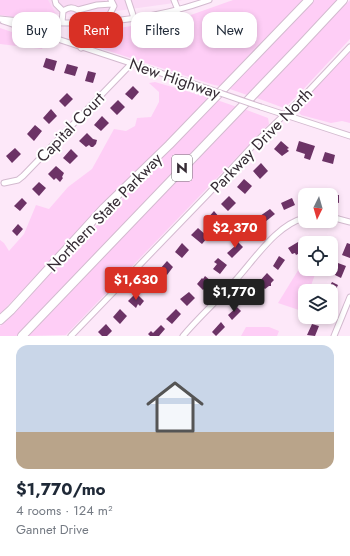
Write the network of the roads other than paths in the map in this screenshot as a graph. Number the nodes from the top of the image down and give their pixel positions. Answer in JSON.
{"nodes":[{"id":1,"x":56,"y":0,"type":"edge"},
{"id":2,"x":128,"y":0,"type":"edge"},
{"id":3,"x":174,"y":0,"type":"edge"},
{"id":4,"x":209,"y":0,"type":"edge"},
{"id":5,"x":309,"y":0,"type":"edge"},
{"id":6,"x":342,"y":0,"type":"edge"},
{"id":7,"x":112,"y":2,"type":"edge"},
{"id":8,"x":178,"y":10,"type":"junction"},
{"id":9,"x":63,"y":11,"type":"junction"},
{"id":10,"x":111,"y":12,"type":"edge"},
{"id":11,"x":132,"y":12,"type":"edge"},
{"id":12,"x":167,"y":12,"type":"edge"},
{"id":13,"x":0,"y":20,"type":"edge"},
{"id":14,"x":12,"y":21,"type":"edge"},
{"id":15,"x":62,"y":22,"type":"joint"},
{"id":16,"x":69,"y":22,"type":"edge"},
{"id":17,"x":12,"y":24,"type":"edge"},
{"id":18,"x":350,"y":47,"type":"edge"},
{"id":19,"x":81,"y":48,"type":"edge"},
{"id":20,"x":132,"y":63,"type":"junction"},
{"id":21,"x":286,"y":114,"type":"junction"},
{"id":22,"x":350,"y":136,"type":"edge"},
{"id":23,"x":4,"y":183,"type":"dead end"},
{"id":24,"x":298,"y":219,"type":"edge"},
{"id":25,"x":338,"y":219,"type":"edge"},
{"id":26,"x":350,"y":222,"type":"edge"},
{"id":27,"x":350,"y":298,"type":"edge"},
{"id":28,"x":0,"y":320,"type":"edge"},
{"id":29,"x":22,"y":336,"type":"edge"},
{"id":30,"x":71,"y":336,"type":"edge"},
{"id":31,"x":183,"y":336,"type":"edge"},
{"id":32,"x":334,"y":336,"type":"edge"}],
"edges":[{"from":1,"to":9,"type":"street"},
{"from":2,"to":11,"type":"street"},
{"from":3,"to":8,"type":"street"},
{"from":4,"to":8,"type":"street"},
{"from":5,"to":28,"type":"highway","name":"Northern State Parkway","number":"N"},
{"from":6,"to":29,"type":"highway","name":"Northern State Parkway","number":"N"},
{"from":7,"to":9,"type":"street"},
{"from":7,"to":10,"type":"street"},
{"from":8,"to":12,"type":"street"},
{"from":9,"to":15,"type":"street"},
{"from":13,"to":14,"type":"street"},
{"from":13,"to":17,"type":"street","name":"New Highway"},
{"from":15,"to":16,"type":"street"},
{"from":18,"to":21,"type":"street","name":"Parkway Drive North"},
{"from":19,"to":20,"type":"street","name":"New Highway"},
{"from":20,"to":21,"type":"street","name":"New Highway","bridge":true},
{"from":20,"to":23,"type":"street","name":"Capital Court"},
{"from":21,"to":22,"type":"street","name":"New Highway"},
{"from":21,"to":30,"type":"street","name":"Parkway Drive North"},
{"from":24,"to":31,"type":"street"},
{"from":25,"to":26,"type":"street"},
{"from":27,"to":32,"type":"street"}]}
